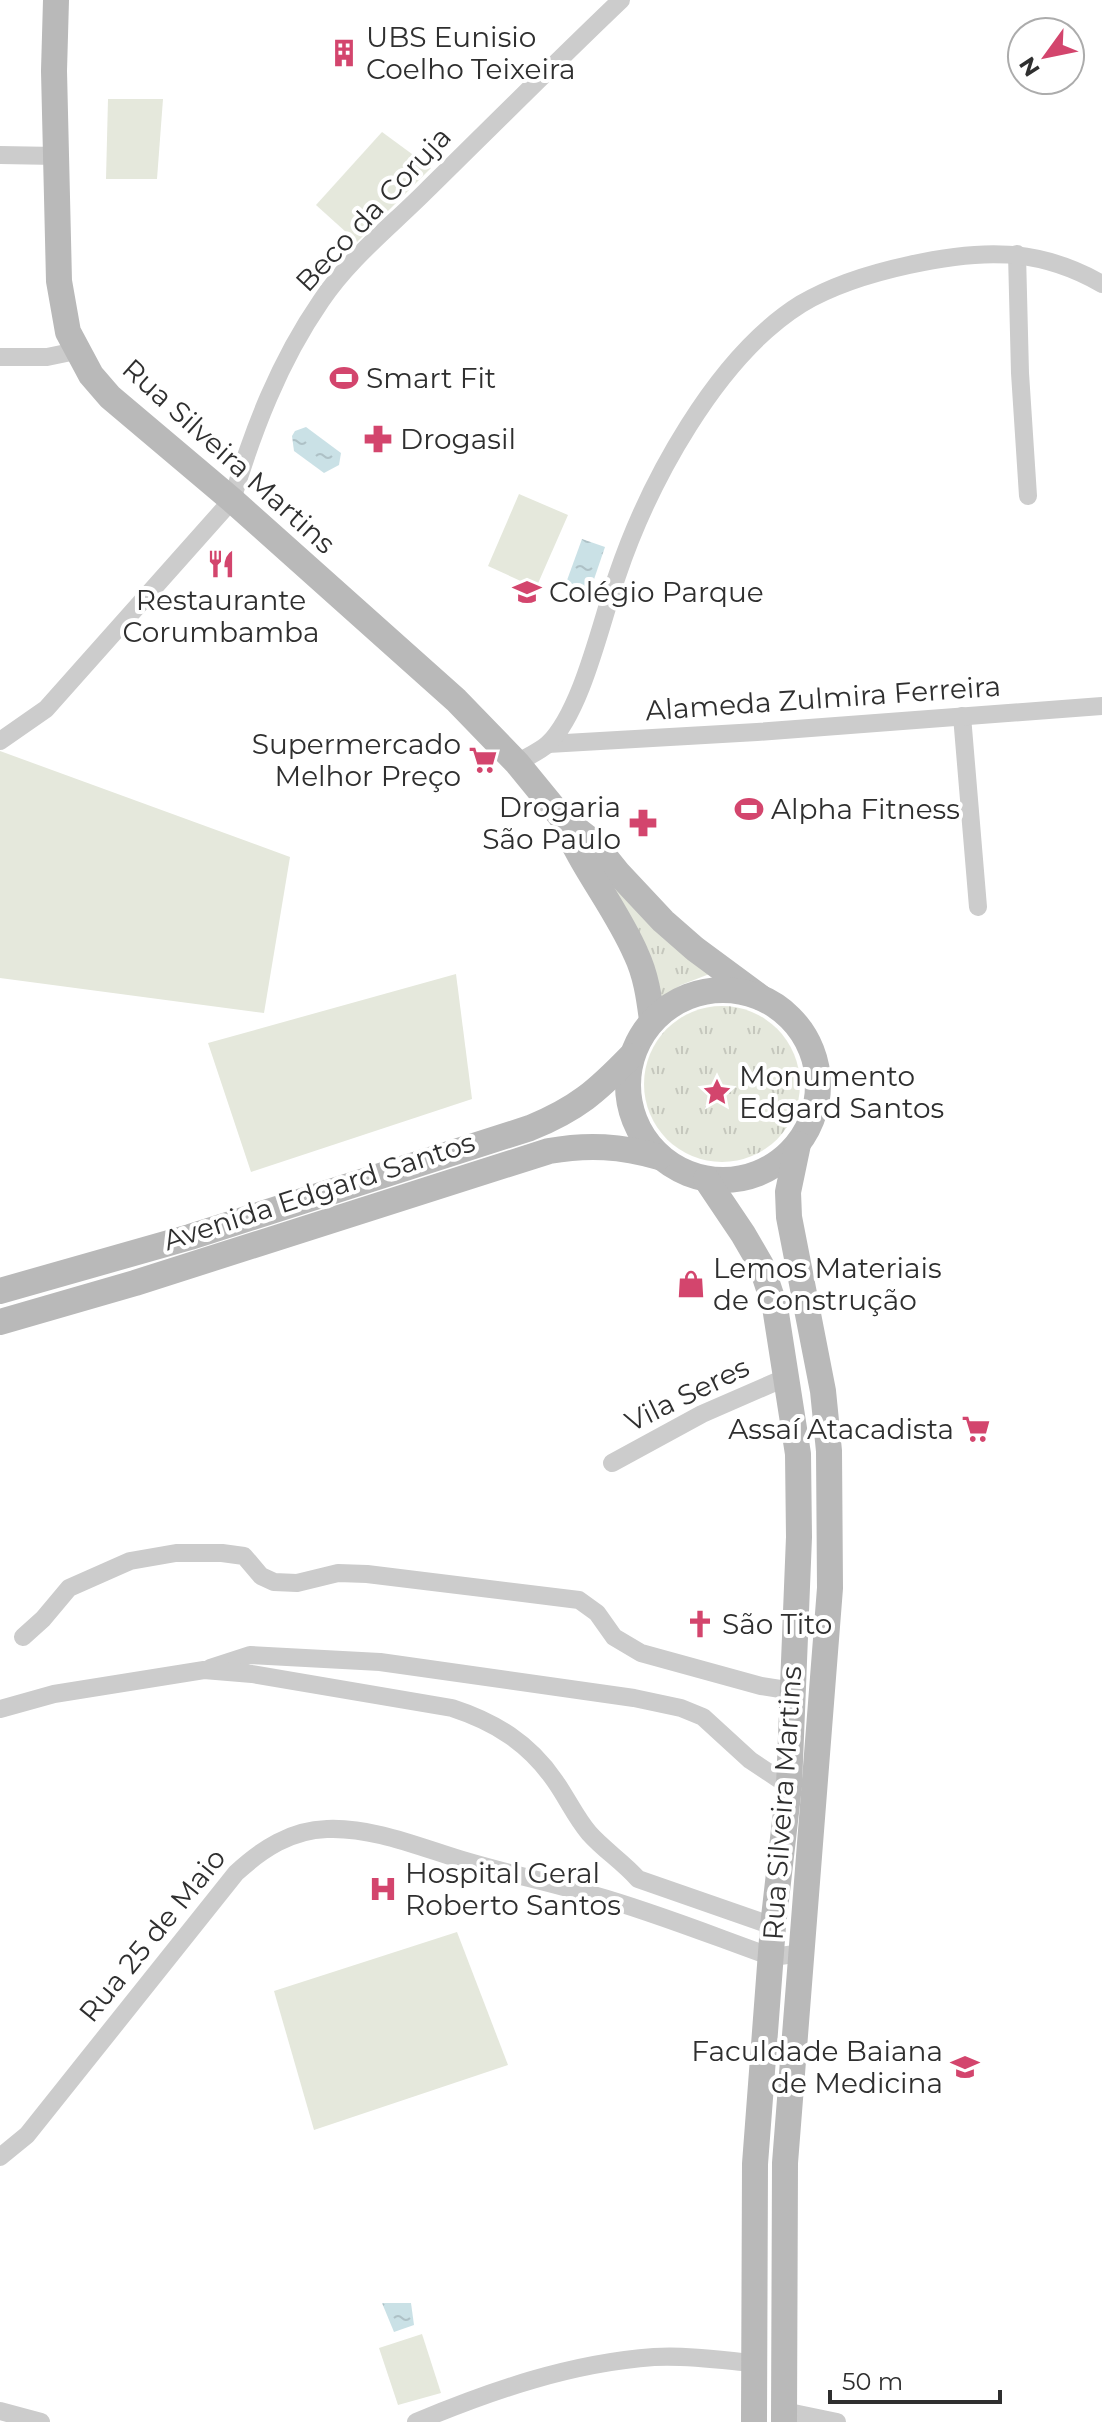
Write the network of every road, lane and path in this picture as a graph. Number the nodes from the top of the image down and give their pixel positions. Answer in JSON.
{"nodes":[{"id":1,"x":56,"y":0,"type":"edge"},
{"id":2,"x":621,"y":0,"type":"edge"},
{"id":3,"x":0,"y":155,"type":"edge"},
{"id":4,"x":57,"y":156,"type":"junction"},
{"id":5,"x":1017,"y":254,"type":"junction"},
{"id":6,"x":1102,"y":284,"type":"edge"},
{"id":7,"x":76,"y":351,"type":"junction"},
{"id":8,"x":0,"y":357,"type":"edge"},
{"id":9,"x":1028,"y":496,"type":"dead end"},
{"id":10,"x":232,"y":500,"type":"junction"},
{"id":11,"x":1102,"y":706,"type":"edge"},
{"id":12,"x":962,"y":716,"type":"junction"},
{"id":13,"x":0,"y":741,"type":"edge"},
{"id":14,"x":548,"y":744,"type":"junction"},
{"id":15,"x":517,"y":763,"type":"junction"},
{"id":16,"x":562,"y":818,"type":"junction"},
{"id":17,"x":978,"y":907,"type":"dead end"},
{"id":18,"x":760,"y":997,"type":"junction"},
{"id":19,"x":652,"y":1020,"type":"junction"},
{"id":20,"x":631,"y":1056,"type":"junction"},
{"id":21,"x":798,"y":1144,"type":"junction"},
{"id":22,"x":659,"y":1157,"type":"junction"},
{"id":23,"x":706,"y":1179,"type":"junction"},
{"id":24,"x":0,"y":1291,"type":"edge"},
{"id":25,"x":0,"y":1322,"type":"edge"},
{"id":26,"x":787,"y":1377,"type":"junction"},
{"id":27,"x":612,"y":1463,"type":"dead end"},
{"id":28,"x":23,"y":1637,"type":"dead end"},
{"id":29,"x":204,"y":1670,"type":"junction"},
{"id":30,"x":793,"y":1691,"type":"junction"},
{"id":31,"x":0,"y":1709,"type":"edge"},
{"id":32,"x":789,"y":1786,"type":"junction"},
{"id":33,"x":773,"y":1926,"type":"junction"},
{"id":34,"x":803,"y":1953,"type":"junction"},
{"id":35,"x":772,"y":1957,"type":"junction"},
{"id":36,"x":0,"y":2157,"type":"edge"},
{"id":37,"x":753,"y":2363,"type":"junction"},
{"id":38,"x":0,"y":2411,"type":"edge"},
{"id":39,"x":784,"y":2416,"type":"edge"},
{"id":40,"x":41,"y":2422,"type":"edge"},
{"id":41,"x":416,"y":2422,"type":"edge"},
{"id":42,"x":754,"y":2422,"type":"edge"},
{"id":43,"x":837,"y":2422,"type":"edge"}],
"edges":[{"from":1,"to":4,"type":"main road","name":"Rua Silveira Martins"},
{"from":2,"to":10,"type":"street","name":"Beco da Coruja"},
{"from":3,"to":4,"type":"street"},
{"from":4,"to":7,"type":"main road","name":"Rua Silveira Martins"},
{"from":5,"to":6,"type":"street","name":"Alameda Zulmira Ferreira"},
{"from":5,"to":9,"type":"street"},
{"from":5,"to":14,"type":"street","name":"Alameda Zulmira Ferreira"},
{"from":7,"to":8,"type":"street"},
{"from":7,"to":10,"type":"main road","name":"Rua Silveira Martins"},
{"from":10,"to":13,"type":"street"},
{"from":10,"to":15,"type":"main road","name":"Rua Silveira Martins"},
{"from":11,"to":12,"type":"street","name":"Alameda Zulmira Ferreira"},
{"from":12,"to":14,"type":"street","name":"Alameda Zulmira Ferreira"},
{"from":12,"to":17,"type":"street"},
{"from":14,"to":15,"type":"street","name":"Alameda Zulmira Ferreira"},
{"from":15,"to":16,"type":"main road","name":"Rua Silveira Martins"},
{"from":16,"to":18,"type":"main road","name":"Rua Silveira Martins"},
{"from":16,"to":19,"type":"main road","name":"Rua Silveira Martins"},
{"from":18,"to":19,"type":"main road"},
{"from":18,"to":21,"type":"main road"},
{"from":19,"to":20,"type":"main road"},
{"from":20,"to":22,"type":"main road"},
{"from":20,"to":24,"type":"main road","name":"Avenida Edgard Santos"},
{"from":21,"to":23,"type":"main road"},
{"from":21,"to":34,"type":"main road","name":"Rua Silveira Martins"},
{"from":22,"to":23,"type":"main road"},
{"from":22,"to":25,"type":"main road","name":"Avenida Edgard Santos"},
{"from":23,"to":26,"type":"main road","name":"Rua Silveira Martins"},
{"from":26,"to":27,"type":"street","name":"Vila Seres"},
{"from":26,"to":30,"type":"main road","name":"Rua Silveira Martins"},
{"from":28,"to":30,"type":"street"},
{"from":29,"to":31,"type":"street"},
{"from":29,"to":32,"type":"street"},
{"from":29,"to":33,"type":"street"},
{"from":30,"to":32,"type":"main road","name":"Rua Silveira Martins"},
{"from":32,"to":33,"type":"main road","name":"Rua Silveira Martins"},
{"from":33,"to":35,"type":"main road","name":"Rua Silveira Martins"},
{"from":34,"to":35,"type":"street","name":"Rua 25 de Maio"},
{"from":34,"to":39,"type":"main road","name":"Rua Silveira Martins"},
{"from":35,"to":36,"type":"street","name":"Rua 25 de Maio"},
{"from":35,"to":37,"type":"main road","name":"Rua Silveira Martins"},
{"from":37,"to":41,"type":"street"},
{"from":37,"to":42,"type":"main road","name":"Rua Silveira Martins"},
{"from":38,"to":40,"type":"street"},
{"from":39,"to":43,"type":"street"}]}
